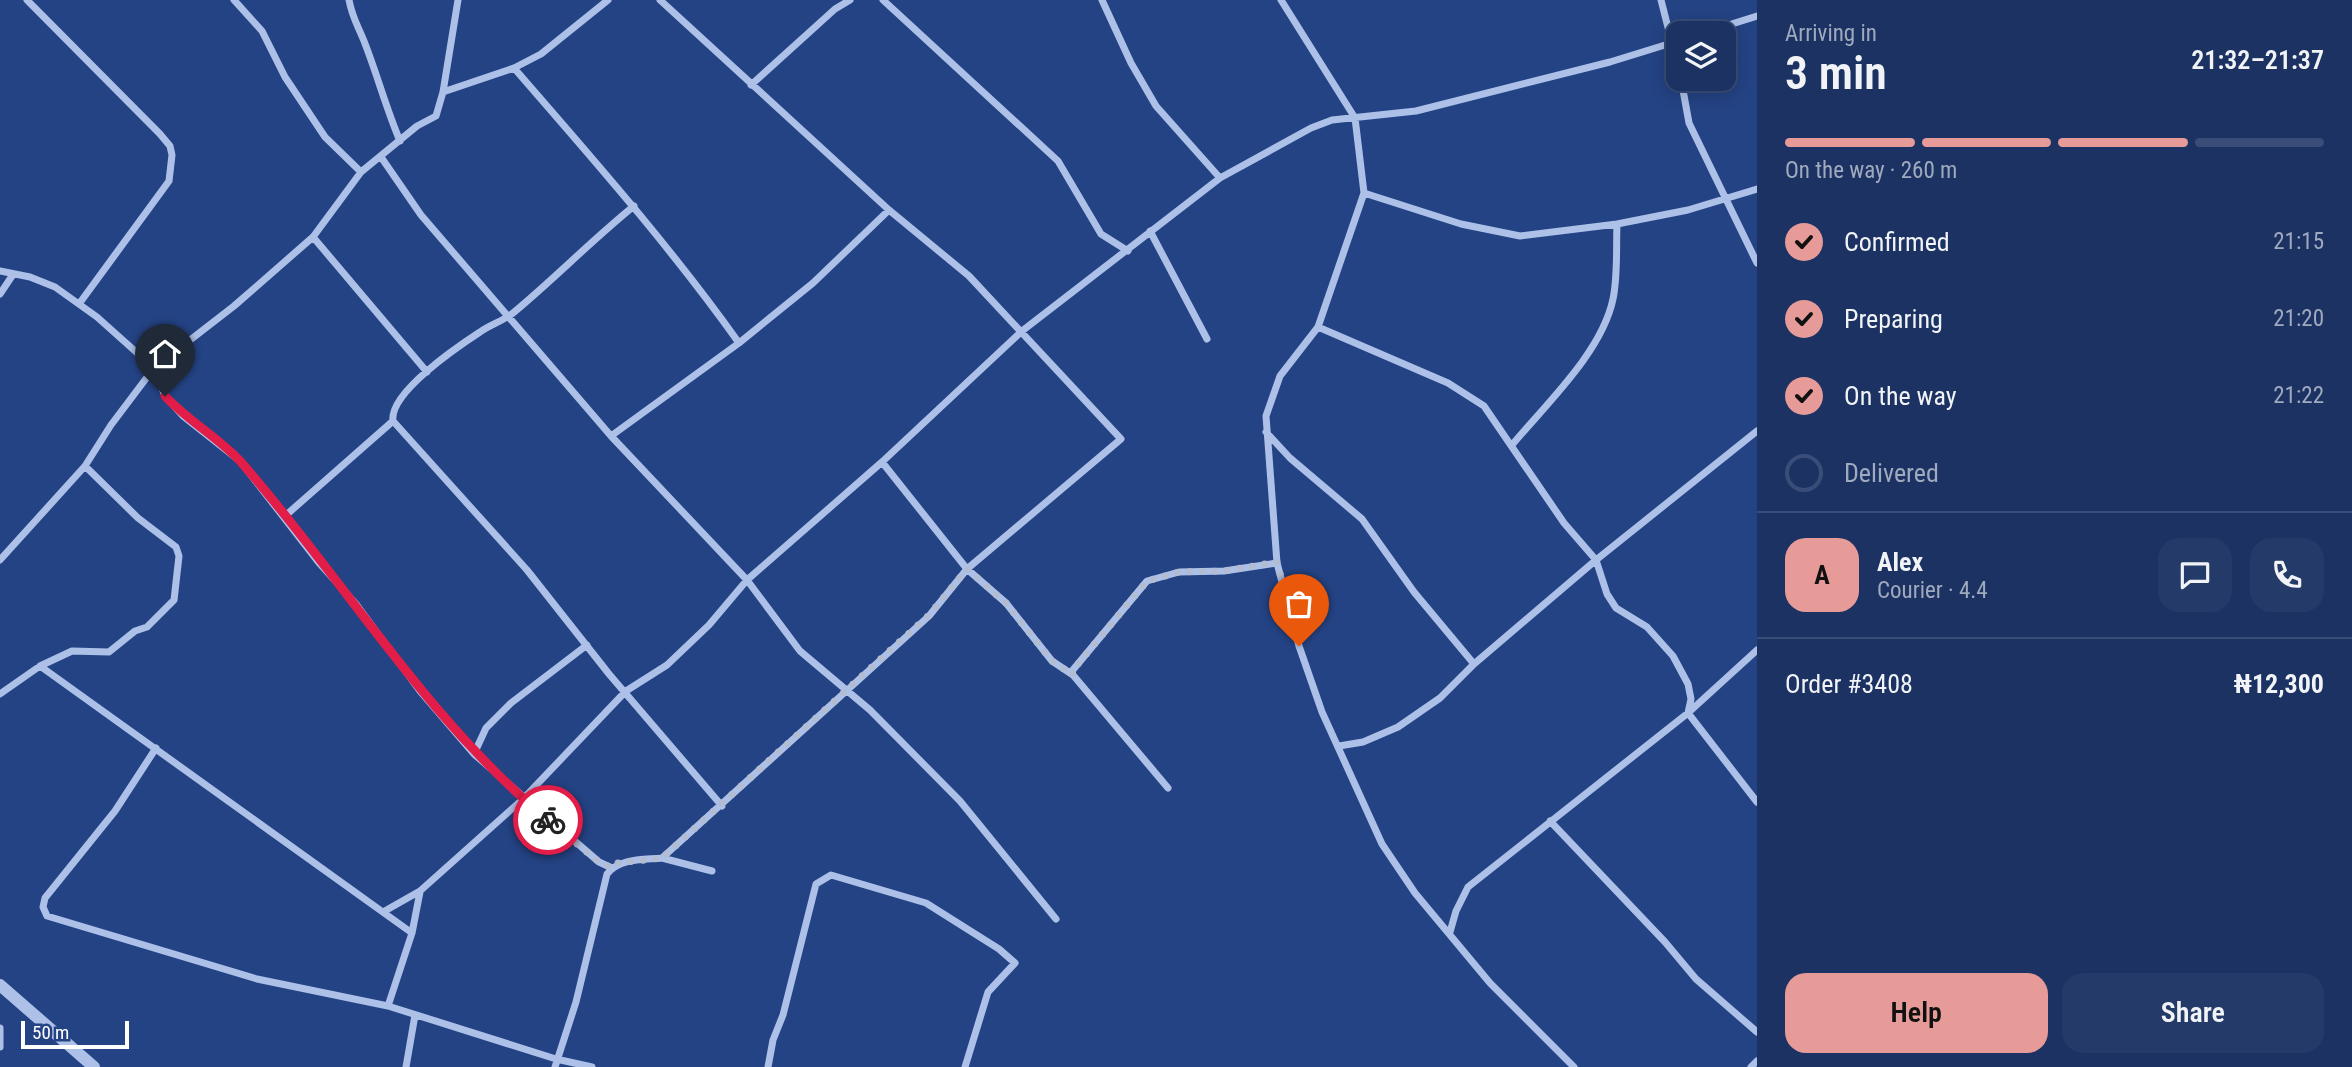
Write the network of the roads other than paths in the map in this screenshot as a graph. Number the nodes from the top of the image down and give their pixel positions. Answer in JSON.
{"nodes":[{"id":1,"x":27,"y":0,"type":"edge"},
{"id":2,"x":234,"y":0,"type":"edge"},
{"id":3,"x":349,"y":0,"type":"edge"},
{"id":4,"x":458,"y":0,"type":"edge"},
{"id":5,"x":608,"y":0,"type":"edge"},
{"id":6,"x":660,"y":0,"type":"edge"},
{"id":7,"x":850,"y":0,"type":"edge"},
{"id":8,"x":883,"y":0,"type":"edge"},
{"id":9,"x":1102,"y":0,"type":"edge"},
{"id":10,"x":1281,"y":0,"type":"edge"},
{"id":11,"x":1661,"y":0,"type":"edge"},
{"id":12,"x":1757,"y":16,"type":"edge"},
{"id":13,"x":1668,"y":21,"type":"edge"},
{"id":14,"x":1736,"y":23,"type":"edge"},
{"id":15,"x":1666,"y":45,"type":"edge"},
{"id":16,"x":514,"y":68,"type":"junction"},
{"id":17,"x":751,"y":85,"type":"junction"},
{"id":18,"x":1683,"y":91,"type":"edge"},
{"id":19,"x":443,"y":92,"type":"junction"},
{"id":20,"x":1355,"y":118,"type":"junction"},
{"id":21,"x":400,"y":141,"type":"junction"},
{"id":22,"x":381,"y":157,"type":"junction"},
{"id":23,"x":361,"y":172,"type":"junction"},
{"id":24,"x":1220,"y":178,"type":"junction"},
{"id":25,"x":1757,"y":189,"type":"edge"},
{"id":26,"x":1364,"y":193,"type":"junction"},
{"id":27,"x":1727,"y":196,"type":"junction"},
{"id":28,"x":634,"y":206,"type":"junction"},
{"id":29,"x":889,"y":210,"type":"junction"},
{"id":30,"x":1617,"y":224,"type":"junction"},
{"id":31,"x":1150,"y":231,"type":"junction"},
{"id":32,"x":313,"y":237,"type":"junction"},
{"id":33,"x":1128,"y":251,"type":"junction"},
{"id":34,"x":1757,"y":263,"type":"edge"},
{"id":35,"x":0,"y":271,"type":"edge"},
{"id":36,"x":12,"y":276,"type":"junction"},
{"id":37,"x":0,"y":294,"type":"edge"},
{"id":38,"x":79,"y":304,"type":"junction"},
{"id":39,"x":510,"y":316,"type":"junction"},
{"id":40,"x":1318,"y":327,"type":"junction"},
{"id":41,"x":1022,"y":331,"type":"junction"},
{"id":42,"x":1207,"y":339,"type":"dead end"},
{"id":43,"x":739,"y":343,"type":"junction"},
{"id":44,"x":154,"y":368,"type":"junction"},
{"id":45,"x":427,"y":372,"type":"junction"},
{"id":46,"x":393,"y":421,"type":"junction"},
{"id":47,"x":1266,"y":431,"type":"junction"},
{"id":48,"x":1757,"y":431,"type":"edge"},
{"id":49,"x":611,"y":436,"type":"junction"},
{"id":50,"x":1512,"y":444,"type":"junction"},
{"id":51,"x":882,"y":462,"type":"junction"},
{"id":52,"x":85,"y":466,"type":"junction"},
{"id":53,"x":285,"y":516,"type":"junction"},
{"id":54,"x":0,"y":560,"type":"edge"},
{"id":55,"x":1596,"y":560,"type":"junction"},
{"id":56,"x":1277,"y":562,"type":"junction"},
{"id":57,"x":967,"y":569,"type":"junction"},
{"id":58,"x":747,"y":580,"type":"junction"},
{"id":59,"x":587,"y":645,"type":"junction"},
{"id":60,"x":1757,"y":650,"type":"edge"},
{"id":61,"x":1474,"y":664,"type":"junction"},
{"id":62,"x":40,"y":666,"type":"junction"},
{"id":63,"x":1073,"y":675,"type":"junction"},
{"id":64,"x":626,"y":691,"type":"junction"},
{"id":65,"x":847,"y":691,"type":"junction"},
{"id":66,"x":0,"y":694,"type":"edge"},
{"id":67,"x":1688,"y":713,"type":"junction"},
{"id":68,"x":1339,"y":746,"type":"junction"},
{"id":69,"x":156,"y":748,"type":"junction"},
{"id":70,"x":474,"y":754,"type":"junction"},
{"id":71,"x":1168,"y":788,"type":"dead end"},
{"id":72,"x":523,"y":799,"type":"junction"},
{"id":73,"x":1757,"y":802,"type":"edge"},
{"id":74,"x":722,"y":806,"type":"junction"},
{"id":75,"x":1550,"y":821,"type":"junction"},
{"id":76,"x":662,"y":858,"type":"junction"},
{"id":77,"x":612,"y":868,"type":"junction"},
{"id":78,"x":712,"y":871,"type":"dead end"},
{"id":79,"x":421,"y":891,"type":"junction"},
{"id":80,"x":383,"y":912,"type":"junction"},
{"id":81,"x":1056,"y":919,"type":"dead end"},
{"id":82,"x":1450,"y":932,"type":"junction"},
{"id":83,"x":412,"y":933,"type":"junction"},
{"id":84,"x":0,"y":985,"type":"edge"},
{"id":85,"x":388,"y":1006,"type":"junction"},
{"id":86,"x":415,"y":1016,"type":"junction"},
{"id":87,"x":0,"y":1028,"type":"edge"},
{"id":88,"x":1757,"y":1032,"type":"edge"},
{"id":89,"x":0,"y":1046,"type":"edge"},
{"id":90,"x":1757,"y":1061,"type":"edge"},
{"id":91,"x":555,"y":1063,"type":"edge"},
{"id":92,"x":94,"y":1067,"type":"edge"},
{"id":93,"x":406,"y":1067,"type":"edge"},
{"id":94,"x":592,"y":1067,"type":"edge"},
{"id":95,"x":768,"y":1067,"type":"edge"},
{"id":96,"x":965,"y":1067,"type":"edge"},
{"id":97,"x":1574,"y":1067,"type":"edge"},
{"id":98,"x":1751,"y":1067,"type":"edge"}],
"edges":[{"from":1,"to":38,"type":"street"},
{"from":2,"to":23,"type":"street"},
{"from":3,"to":21,"type":"street"},
{"from":4,"to":19,"type":"street"},
{"from":5,"to":16,"type":"street"},
{"from":6,"to":17,"type":"street"},
{"from":7,"to":17,"type":"street"},
{"from":8,"to":33,"type":"street"},
{"from":9,"to":24,"type":"street"},
{"from":10,"to":20,"type":"street"},
{"from":11,"to":13,"type":"street"},
{"from":12,"to":14,"type":"street"},
{"from":15,"to":20,"type":"street"},
{"from":16,"to":19,"type":"street"},
{"from":16,"to":28,"type":"street"},
{"from":17,"to":29,"type":"street"},
{"from":18,"to":27,"type":"street"},
{"from":19,"to":21,"type":"street"},
{"from":20,"to":24,"type":"street"},
{"from":20,"to":26,"type":"street"},
{"from":21,"to":22,"type":"street"},
{"from":22,"to":23,"type":"street"},
{"from":22,"to":39,"type":"street"},
{"from":23,"to":32,"type":"street"},
{"from":24,"to":31,"type":"street"},
{"from":25,"to":27,"type":"street"},
{"from":26,"to":30,"type":"street"},
{"from":26,"to":40,"type":"street"},
{"from":27,"to":30,"type":"street"},
{"from":27,"to":34,"type":"street"},
{"from":28,"to":39,"type":"street"},
{"from":28,"to":43,"type":"street"},
{"from":29,"to":41,"type":"street"},
{"from":29,"to":43,"type":"street"},
{"from":30,"to":50,"type":"street"},
{"from":31,"to":33,"type":"street"},
{"from":31,"to":42,"type":"street"},
{"from":32,"to":44,"type":"street"},
{"from":32,"to":45,"type":"street"},
{"from":33,"to":41,"type":"street"},
{"from":35,"to":36,"type":"street"},
{"from":36,"to":37,"type":"street"},
{"from":36,"to":38,"type":"street"},
{"from":38,"to":44,"type":"street"},
{"from":39,"to":45,"type":"street"},
{"from":39,"to":49,"type":"street"},
{"from":40,"to":47,"type":"street"},
{"from":40,"to":50,"type":"street"},
{"from":41,"to":51,"type":"street"},
{"from":41,"to":57,"type":"street"},
{"from":43,"to":49,"type":"street"},
{"from":44,"to":52,"type":"street"},
{"from":44,"to":53,"type":"street"},
{"from":45,"to":46,"type":"street"},
{"from":46,"to":53,"type":"street"},
{"from":46,"to":59,"type":"street"},
{"from":47,"to":56,"type":"street"},
{"from":47,"to":61,"type":"street"},
{"from":48,"to":55,"type":"street"},
{"from":49,"to":58,"type":"street"},
{"from":50,"to":55,"type":"street"},
{"from":51,"to":57,"type":"street"},
{"from":51,"to":58,"type":"street"},
{"from":52,"to":54,"type":"street"},
{"from":52,"to":62,"type":"street"},
{"from":53,"to":70,"type":"street"},
{"from":55,"to":61,"type":"street"},
{"from":55,"to":67,"type":"street"},
{"from":56,"to":63,"type":"street"},
{"from":56,"to":68,"type":"street"},
{"from":57,"to":63,"type":"street"},
{"from":57,"to":65,"type":"street"},
{"from":58,"to":64,"type":"street"},
{"from":58,"to":65,"type":"street"},
{"from":59,"to":64,"type":"street"},
{"from":59,"to":70,"type":"street"},
{"from":60,"to":67,"type":"street"},
{"from":61,"to":68,"type":"street"},
{"from":62,"to":66,"type":"street"},
{"from":62,"to":69,"type":"street"},
{"from":63,"to":71,"type":"street"},
{"from":64,"to":72,"type":"street"},
{"from":64,"to":74,"type":"street"},
{"from":65,"to":74,"type":"street"},
{"from":65,"to":81,"type":"street"},
{"from":67,"to":73,"type":"street"},
{"from":67,"to":75,"type":"street"},
{"from":68,"to":82,"type":"street"},
{"from":69,"to":80,"type":"street"},
{"from":69,"to":85,"type":"street"},
{"from":70,"to":72,"type":"street"},
{"from":72,"to":77,"type":"street"},
{"from":72,"to":79,"type":"street"},
{"from":74,"to":76,"type":"street"},
{"from":75,"to":82,"type":"street"},
{"from":75,"to":88,"type":"street"},
{"from":76,"to":77,"type":"street"},
{"from":76,"to":78,"type":"street"},
{"from":77,"to":91,"type":"street"},
{"from":79,"to":80,"type":"street"},
{"from":79,"to":83,"type":"street"},
{"from":80,"to":83,"type":"street"},
{"from":82,"to":97,"type":"street"},
{"from":83,"to":85,"type":"street"},
{"from":84,"to":92,"type":"street"},
{"from":85,"to":86,"type":"street"},
{"from":86,"to":91,"type":"street"},
{"from":86,"to":93,"type":"street"},
{"from":87,"to":89,"type":"street"},
{"from":90,"to":98,"type":"street"},
{"from":91,"to":94,"type":"street"},
{"from":95,"to":96,"type":"street"}]}
